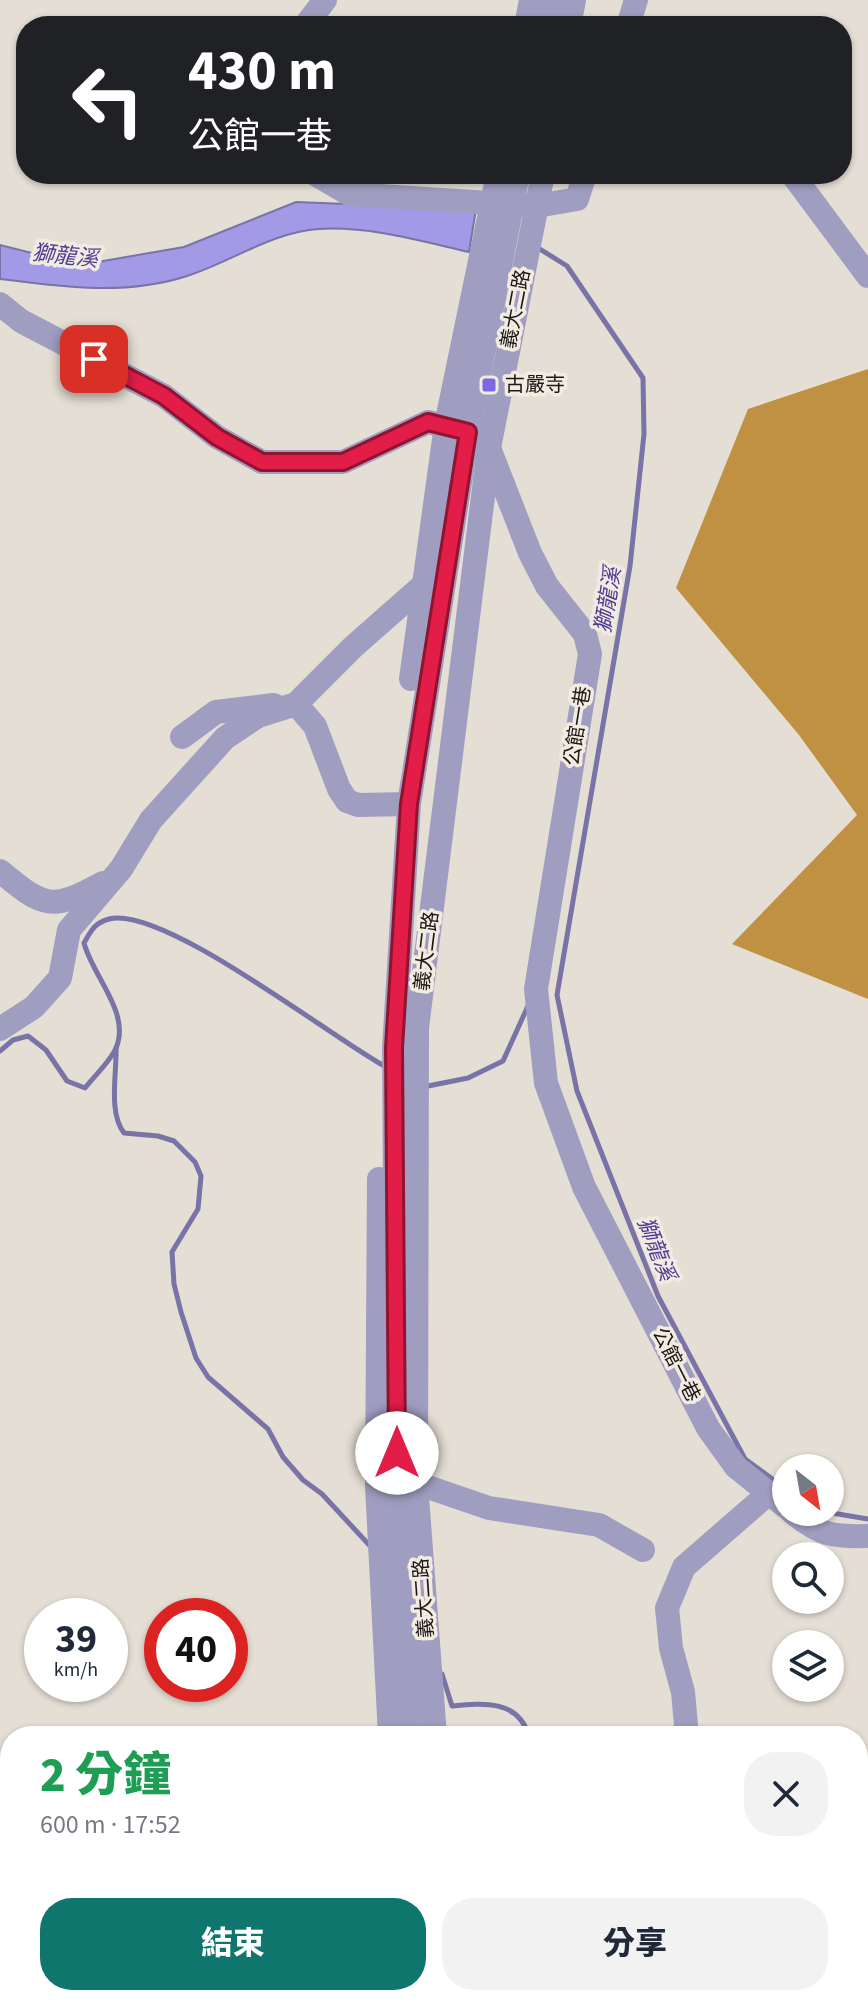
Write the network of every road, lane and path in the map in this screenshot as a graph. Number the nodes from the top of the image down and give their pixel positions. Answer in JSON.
{"nodes":[{"id":1,"x":325,"y":0,"type":"edge"},
{"id":2,"x":313,"y":16,"type":"edge"},
{"id":3,"x":332,"y":184,"type":"edge"},
{"id":4,"x":500,"y":184,"type":"edge"},
{"id":5,"x":513,"y":184,"type":"edge"},
{"id":6,"x":541,"y":184,"type":"edge"},
{"id":7,"x":582,"y":184,"type":"edge"},
{"id":8,"x":799,"y":184,"type":"edge"},
{"id":9,"x":503,"y":204,"type":"junction"},
{"id":10,"x":537,"y":206,"type":"junction"},
{"id":11,"x":500,"y":271,"type":"junction"},
{"id":12,"x":868,"y":276,"type":"edge"},
{"id":13,"x":0,"y":304,"type":"edge"},
{"id":14,"x":457,"y":429,"type":"junction"},
{"id":15,"x":489,"y":448,"type":"junction"},
{"id":16,"x":446,"y":565,"type":"junction"},
{"id":17,"x":424,"y":585,"type":"junction"},
{"id":18,"x":296,"y":704,"type":"junction"},
{"id":19,"x":182,"y":737,"type":"dead end"},
{"id":20,"x":401,"y":804,"type":"junction"},
{"id":21,"x":121,"y":869,"type":"junction"},
{"id":22,"x":0,"y":871,"type":"edge"},
{"id":23,"x":0,"y":1029,"type":"edge"},
{"id":24,"x":397,"y":1484,"type":"junction"},
{"id":25,"x":772,"y":1495,"type":"edge"},
{"id":26,"x":772,"y":1504,"type":"edge"},
{"id":27,"x":810,"y":1526,"type":"edge"},
{"id":28,"x":868,"y":1536,"type":"edge"},
{"id":29,"x":643,"y":1550,"type":"dead end"},
{"id":30,"x":390,"y":1726,"type":"edge"},
{"id":31,"x":410,"y":1726,"type":"edge"},
{"id":32,"x":433,"y":1726,"type":"edge"},
{"id":33,"x":685,"y":1726,"type":"edge"}],
"edges":[{"from":1,"to":2,"type":"street"},
{"from":3,"to":9,"type":"street"},
{"from":4,"to":9,"type":"street","name":"義大二路"},
{"from":5,"to":9,"type":"street","name":"義大二路"},
{"from":6,"to":10,"type":"street","name":"義大二路"},
{"from":7,"to":10,"type":"street"},
{"from":8,"to":12,"type":"street"},
{"from":9,"to":10,"type":"street"},
{"from":9,"to":11,"type":"street","name":"義大二路"},
{"from":10,"to":11,"type":"street","name":"義大二路"},
{"from":11,"to":14,"type":"street","name":"義大二路"},
{"from":11,"to":15,"type":"street","name":"義大二路"},
{"from":13,"to":14,"type":"street"},
{"from":14,"to":15,"type":"street"},
{"from":14,"to":16,"type":"street","name":"義大二路"},
{"from":14,"to":17,"type":"street","name":"義大二路"},
{"from":15,"to":24,"type":"street","name":"義大二路"},
{"from":15,"to":25,"type":"street","name":"公館一巷"},
{"from":16,"to":17,"type":"street"},
{"from":16,"to":20,"type":"street","name":"義大二路"},
{"from":17,"to":18,"type":"street"},
{"from":17,"to":20,"type":"street","name":"義大二路"},
{"from":18,"to":19,"type":"street"},
{"from":18,"to":20,"type":"street"},
{"from":18,"to":21,"type":"street"},
{"from":20,"to":24,"type":"street","name":"義大二路"},
{"from":21,"to":22,"type":"street"},
{"from":21,"to":23,"type":"street"},
{"from":24,"to":29,"type":"street"},
{"from":24,"to":30,"type":"street","name":"義大二路"},
{"from":24,"to":31,"type":"street","name":"義大二路"},
{"from":24,"to":32,"type":"street","name":"義大二路"},
{"from":26,"to":33,"type":"street"},
{"from":27,"to":28,"type":"street"}]}
